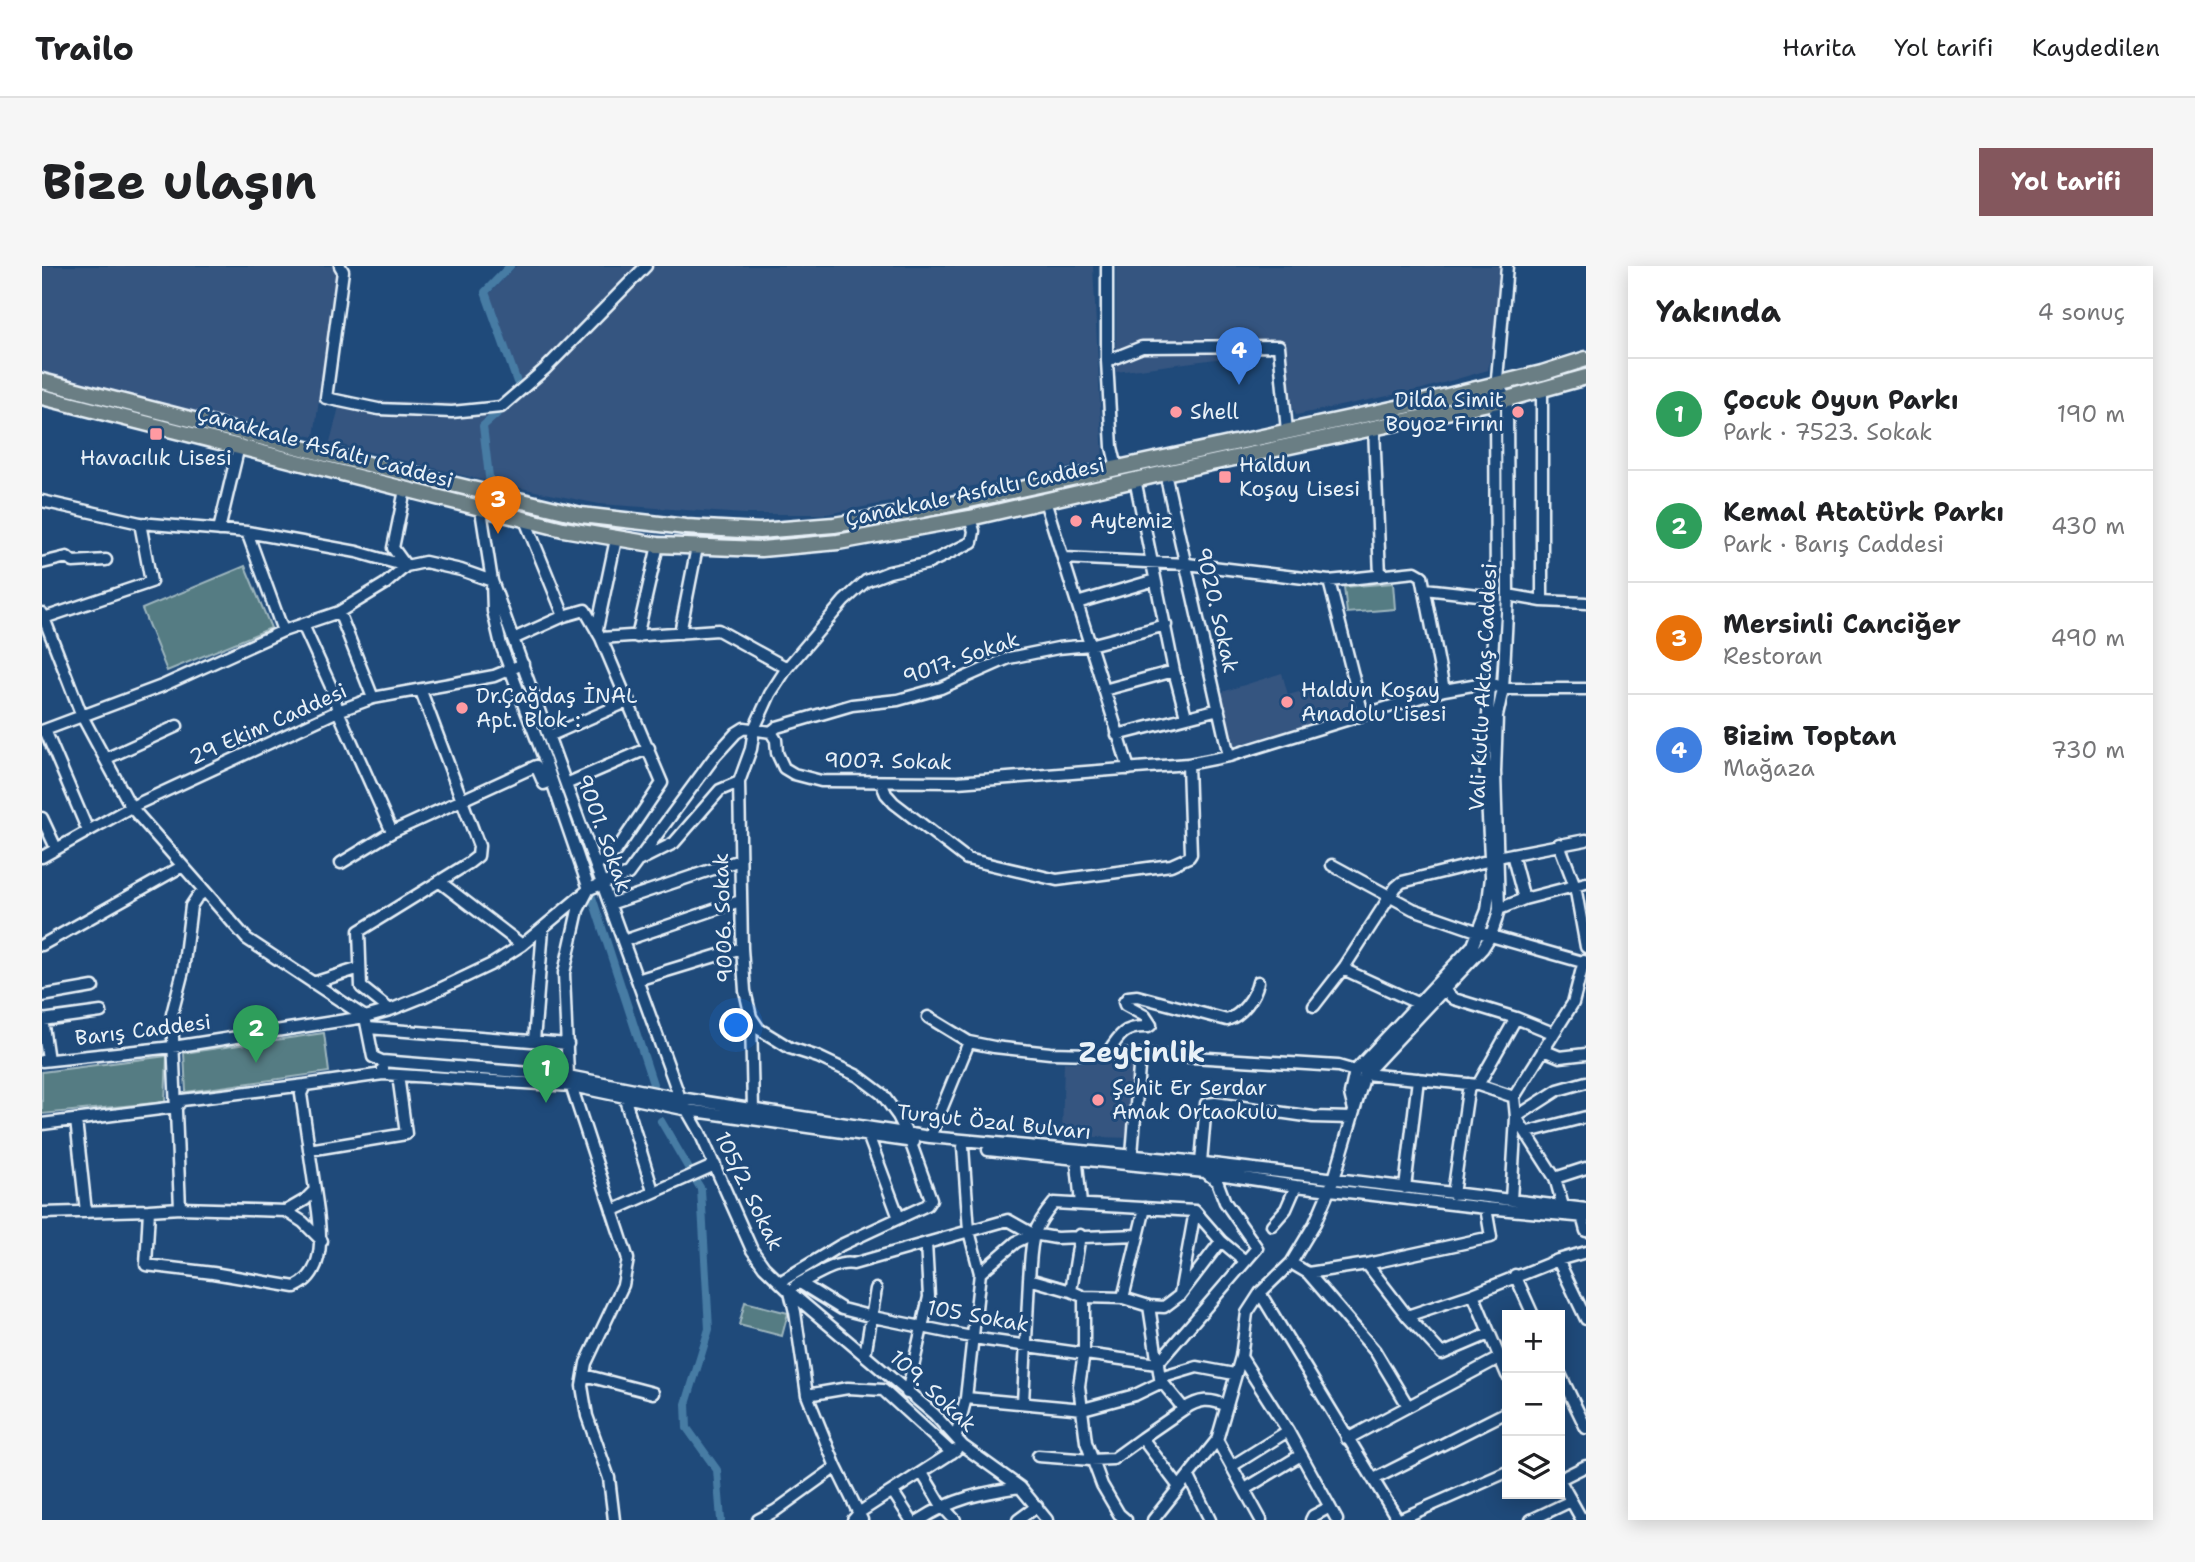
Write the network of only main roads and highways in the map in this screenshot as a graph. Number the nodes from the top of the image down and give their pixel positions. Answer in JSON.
{"nodes":[{"id":1,"x":1586,"y":359,"type":"edge"},
{"id":2,"x":1586,"y":377,"type":"edge"},
{"id":3,"x":42,"y":381,"type":"edge"},
{"id":4,"x":42,"y":397,"type":"edge"}],
"edges":[{"from":1,"to":3,"type":"highway","name":"Çanakkale Asfaltı Caddesi"},
{"from":2,"to":4,"type":"highway","name":"Çanakkale Asfaltı Caddesi"}]}
